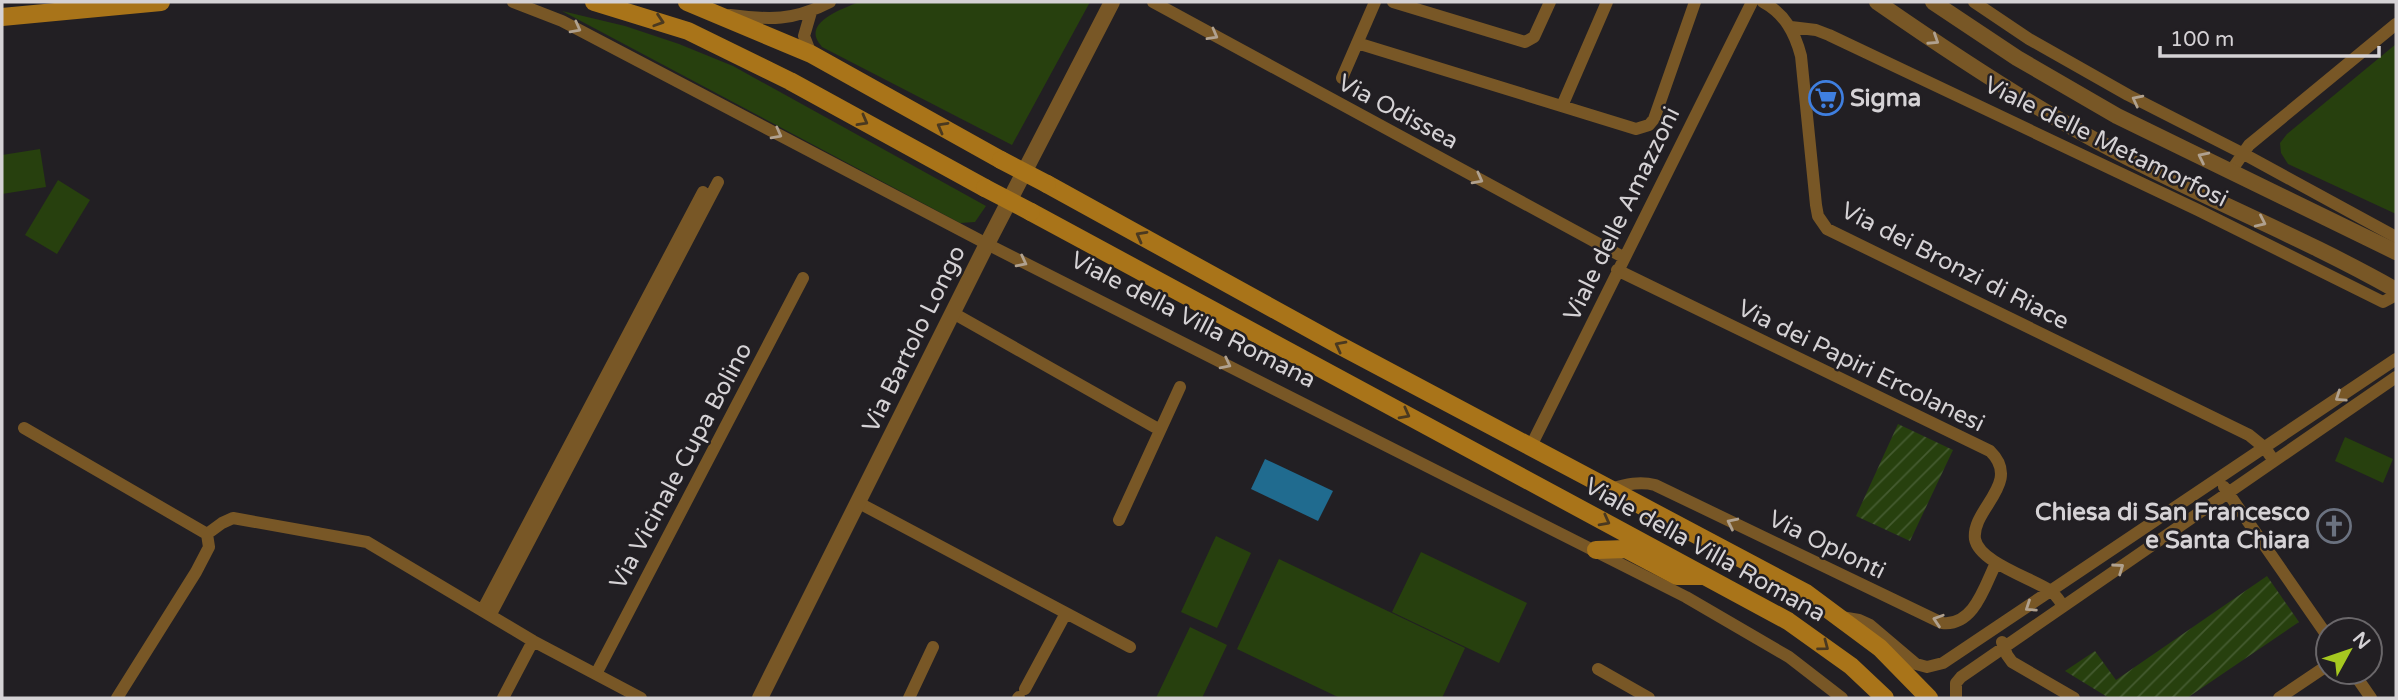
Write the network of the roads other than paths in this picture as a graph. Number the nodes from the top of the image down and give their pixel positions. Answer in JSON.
{"nodes":[{"id":1,"x":161,"y":2,"type":"edge"},
{"id":2,"x":513,"y":2,"type":"edge"},
{"id":3,"x":594,"y":2,"type":"edge"},
{"id":4,"x":687,"y":2,"type":"edge"},
{"id":5,"x":830,"y":2,"type":"edge"},
{"id":6,"x":1112,"y":2,"type":"edge"},
{"id":7,"x":1153,"y":2,"type":"edge"},
{"id":8,"x":1375,"y":2,"type":"edge"},
{"id":9,"x":1393,"y":2,"type":"edge"},
{"id":10,"x":1550,"y":2,"type":"edge"},
{"id":11,"x":1608,"y":2,"type":"edge"},
{"id":12,"x":1695,"y":2,"type":"edge"},
{"id":13,"x":1752,"y":2,"type":"edge"},
{"id":14,"x":1763,"y":2,"type":"edge"},
{"id":15,"x":1877,"y":2,"type":"edge"},
{"id":16,"x":1933,"y":2,"type":"edge"},
{"id":17,"x":1974,"y":2,"type":"edge"},
{"id":18,"x":811,"y":12,"type":"junction"},
{"id":19,"x":715,"y":13,"type":"junction"},
{"id":20,"x":2,"y":17,"type":"edge"},
{"id":21,"x":2396,"y":24,"type":"edge"},
{"id":22,"x":1791,"y":27,"type":"junction"},
{"id":23,"x":1357,"y":43,"type":"junction"},
{"id":24,"x":811,"y":54,"type":"junction"},
{"id":25,"x":1342,"y":78,"type":"dead end"},
{"id":26,"x":1562,"y":106,"type":"junction"},
{"id":27,"x":2242,"y":153,"type":"junction"},
{"id":28,"x":2231,"y":171,"type":"junction"},
{"id":29,"x":718,"y":182,"type":"dead end"},
{"id":30,"x":703,"y":192,"type":"dead end"},
{"id":31,"x":2396,"y":237,"type":"edge"},
{"id":32,"x":987,"y":244,"type":"junction"},
{"id":33,"x":2396,"y":252,"type":"edge"},
{"id":34,"x":1623,"y":257,"type":"junction"},
{"id":35,"x":1617,"y":270,"type":"junction"},
{"id":36,"x":803,"y":278,"type":"dead end"},
{"id":37,"x":2396,"y":293,"type":"edge"},
{"id":38,"x":953,"y":313,"type":"junction"},
{"id":39,"x":2395,"y":368,"type":"edge"},
{"id":40,"x":1180,"y":387,"type":"dead end"},
{"id":41,"x":24,"y":428,"type":"dead end"},
{"id":42,"x":1160,"y":430,"type":"junction"},
{"id":43,"x":1531,"y":446,"type":"junction"},
{"id":44,"x":2265,"y":448,"type":"junction"},
{"id":45,"x":2274,"y":461,"type":"junction"},
{"id":46,"x":2219,"y":479,"type":"junction"},
{"id":47,"x":1611,"y":489,"type":"junction"},
{"id":48,"x":2228,"y":493,"type":"junction"},
{"id":49,"x":859,"y":503,"type":"junction"},
{"id":50,"x":1119,"y":520,"type":"dead end"},
{"id":51,"x":207,"y":534,"type":"junction"},
{"id":52,"x":1596,"y":550,"type":"junction"},
{"id":53,"x":1996,"y":563,"type":"junction"},
{"id":54,"x":1708,"y":576,"type":"junction"},
{"id":55,"x":2052,"y":591,"type":"junction"},
{"id":56,"x":2063,"y":606,"type":"junction"},
{"id":57,"x":487,"y":612,"type":"junction"},
{"id":58,"x":1066,"y":613,"type":"junction"},
{"id":59,"x":1840,"y":617,"type":"junction"},
{"id":60,"x":2314,"y":617,"type":"edge"},
{"id":61,"x":1997,"y":628,"type":"junction"},
{"id":62,"x":533,"y":641,"type":"junction"},
{"id":63,"x":933,"y":646,"type":"dead end"},
{"id":64,"x":1130,"y":647,"type":"dead end"},
{"id":65,"x":2004,"y":647,"type":"junction"},
{"id":66,"x":1598,"y":669,"type":"dead end"},
{"id":67,"x":596,"y":674,"type":"junction"},
{"id":68,"x":2314,"y":674,"type":"edge"},
{"id":69,"x":1021,"y":695,"type":"edge"},
{"id":70,"x":117,"y":698,"type":"edge"},
{"id":71,"x":503,"y":698,"type":"edge"},
{"id":72,"x":641,"y":698,"type":"edge"},
{"id":73,"x":760,"y":698,"type":"edge"},
{"id":74,"x":909,"y":698,"type":"edge"},
{"id":75,"x":1649,"y":698,"type":"edge"},
{"id":76,"x":1842,"y":698,"type":"edge"},
{"id":77,"x":1885,"y":698,"type":"edge"},
{"id":78,"x":1929,"y":698,"type":"edge"},
{"id":79,"x":1956,"y":698,"type":"edge"},
{"id":80,"x":2074,"y":698,"type":"edge"},
{"id":81,"x":2279,"y":698,"type":"edge"}],
"edges":[{"from":1,"to":20,"type":"main road"},
{"from":2,"to":32,"type":"street","name":"Viale della Villa Romana","one_way":true},
{"from":3,"to":54,"type":"main road","name":"Viale della Villa Romana","one_way":true,"bridge":true},
{"from":4,"to":19,"type":"main road","name":"Viale della Villa Romana"},
{"from":5,"to":18,"type":"street"},
{"from":6,"to":32,"type":"street","name":"Via Bartolo Longo"},
{"from":7,"to":34,"type":"street","name":"Via Odissea","one_way":true},
{"from":8,"to":23,"type":"street"},
{"from":9,"to":10,"type":"street"},
{"from":11,"to":26,"type":"street"},
{"from":12,"to":26,"type":"street"},
{"from":13,"to":34,"type":"street","name":"Viale delle Amazzoni"},
{"from":14,"to":22,"type":"street"},
{"from":15,"to":37,"type":"street","name":"Viale delle Metamorfosi","one_way":true},
{"from":28,"to":16,"type":"street","name":"Viale delle Metamorfosi","one_way":true},
{"from":27,"to":17,"type":"street","name":"Viale delle Metamorfosi","one_way":true},
{"from":18,"to":19,"type":"street"},
{"from":18,"to":24,"type":"street"},
{"from":19,"to":24,"type":"main road","name":"Viale della Villa Romana"},
{"from":21,"to":27,"type":"street"},
{"from":22,"to":37,"type":"street","name":"Viale delle Metamorfosi"},
{"from":22,"to":44,"type":"street","name":"Via dei Bronzi di Riace"},
{"from":23,"to":25,"type":"street"},
{"from":23,"to":26,"type":"street"},
{"from":43,"to":24,"type":"main road","name":"Viale della Villa Romana","one_way":true,"bridge":true},
{"from":27,"to":28,"type":"street"},
{"from":27,"to":31,"type":"street","name":"Viale delle Metamorfosi"},
{"from":28,"to":33,"type":"street","name":"Viale delle Metamorfosi"},
{"from":29,"to":57,"type":"street"},
{"from":30,"to":57,"type":"street"},
{"from":32,"to":38,"type":"street","name":"Via Bartolo Longo"},
{"from":32,"to":52,"type":"street","name":"Viale della Villa Romana","one_way":true},
{"from":34,"to":35,"type":"street","name":"Viale delle Amazzoni"},
{"from":35,"to":43,"type":"street","name":"Viale delle Amazzoni"},
{"from":35,"to":53,"type":"street","name":"Via dei Papiri Ercolanesi"},
{"from":36,"to":67,"type":"street","name":"Via Vicinale Cupa Bolino"},
{"from":38,"to":42,"type":"street"},
{"from":38,"to":49,"type":"street","name":"Via Bartolo Longo"},
{"from":39,"to":44,"type":"street","one_way":true},
{"from":39,"to":45,"type":"street"},
{"from":40,"to":42,"type":"street"},
{"from":41,"to":51,"type":"street"},
{"from":42,"to":50,"type":"street"},
{"from":43,"to":47,"type":"main road","name":"Viale della Villa Romana"},
{"from":44,"to":45,"type":"street","name":"Via dei Bronzi di Riace"},
{"from":44,"to":46,"type":"street"},
{"from":45,"to":48,"type":"street"},
{"from":46,"to":48,"type":"street"},
{"from":46,"to":55,"type":"street"},
{"from":53,"to":47,"type":"street","name":"Via Oplonti","one_way":true},
{"from":47,"to":59,"type":"main road","name":"Viale della Villa Romana"},
{"from":56,"to":48,"type":"street","one_way":true},
{"from":48,"to":60,"type":"street"},
{"from":49,"to":58,"type":"street"},
{"from":49,"to":73,"type":"street","name":"Via Bartolo Longo"},
{"from":51,"to":57,"type":"street"},
{"from":51,"to":70,"type":"street"},
{"from":52,"to":54,"type":"main road"},
{"from":52,"to":76,"type":"street","name":"Viale della Villa Romana"},
{"from":53,"to":55,"type":"street","name":"Via dei Papiri Ercolanesi"},
{"from":54,"to":77,"type":"main road","name":"Viale della Villa Romana","one_way":true},
{"from":55,"to":56,"type":"street"},
{"from":55,"to":61,"type":"street","one_way":true},
{"from":56,"to":65,"type":"street"},
{"from":57,"to":62,"type":"street"},
{"from":58,"to":64,"type":"street"},
{"from":58,"to":69,"type":"street"},
{"from":59,"to":61,"type":"street"},
{"from":59,"to":78,"type":"main road","name":"Viale della Villa Romana"},
{"from":61,"to":65,"type":"street"},
{"from":62,"to":67,"type":"street"},
{"from":62,"to":71,"type":"street"},
{"from":63,"to":74,"type":"street"},
{"from":65,"to":79,"type":"street"},
{"from":65,"to":80,"type":"street"},
{"from":66,"to":75,"type":"street"},
{"from":67,"to":72,"type":"street"},
{"from":68,"to":81,"type":"street"}]}
